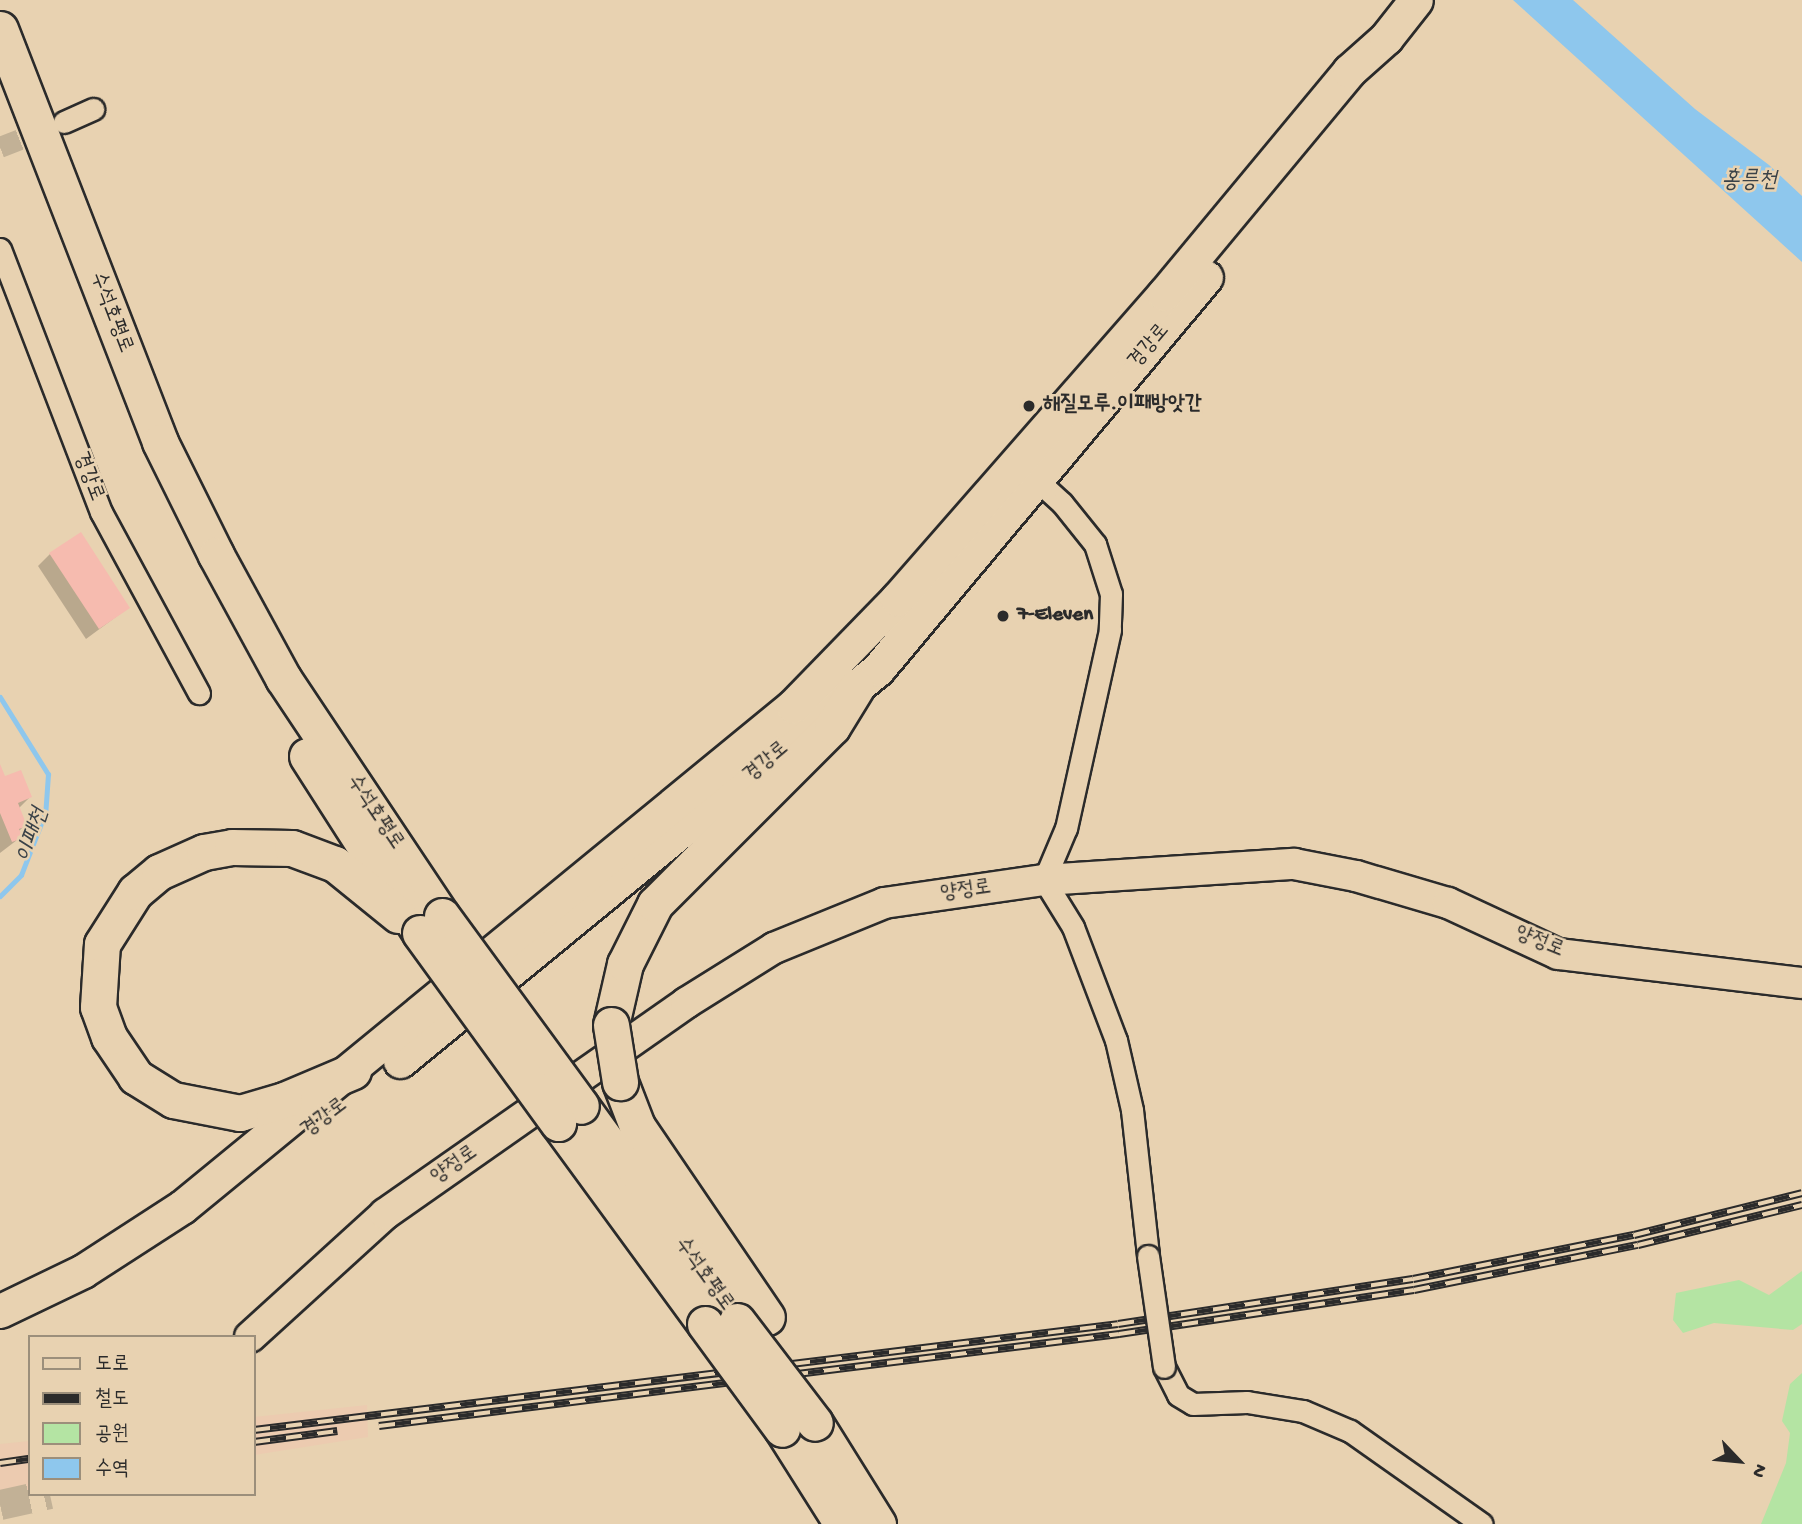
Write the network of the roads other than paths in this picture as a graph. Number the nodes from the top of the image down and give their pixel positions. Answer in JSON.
{"nodes":[{"id":1,"x":1416,"y":0,"type":"edge"},
{"id":2,"x":0,"y":29,"type":"edge"},
{"id":3,"x":0,"y":92,"type":"edge"},
{"id":4,"x":93,"y":109,"type":"dead end"},
{"id":5,"x":64,"y":122,"type":"tunnel mouth"},
{"id":6,"x":0,"y":248,"type":"edge"},
{"id":7,"x":1027,"y":472,"type":"junction"},
{"id":8,"x":856,"y":688,"type":"junction"},
{"id":9,"x":199,"y":693,"type":"dead end"},
{"id":10,"x":1044,"y":880,"type":"junction"},
{"id":11,"x":431,"y":925,"type":"junction"},
{"id":12,"x":1802,"y":983,"type":"edge"},
{"id":13,"x":353,"y":1071,"type":"junction"},
{"id":14,"x":0,"y":1311,"type":"edge"},
{"id":15,"x":736,"y":1321,"type":"junction"},
{"id":16,"x":0,"y":1332,"type":"edge"},
{"id":17,"x":252,"y":1335,"type":"edge"},
{"id":18,"x":838,"y":1487,"type":"junction"},
{"id":19,"x":842,"y":1524,"type":"edge"},
{"id":20,"x":878,"y":1524,"type":"edge"},
{"id":21,"x":1482,"y":1524,"type":"edge"}],
"edges":[{"from":1,"to":7,"type":"main road","name":"경강로"},
{"from":2,"to":11,"type":"highway","name":"수석호평로"},
{"from":3,"to":11,"type":"highway","name":"수석호평로"},
{"from":4,"to":5,"type":"street"},
{"from":6,"to":9,"type":"street","name":"경강로"},
{"from":7,"to":8,"type":"main road","name":"경강로"},
{"from":7,"to":10,"type":"street"},
{"from":7,"to":13,"type":"main road","name":"경강로"},
{"from":8,"to":15,"type":"highway","bridge":true},
{"from":8,"to":16,"type":"main road","name":"경강로"},
{"from":10,"to":12,"type":"main road","name":"양정로"},
{"from":10,"to":17,"type":"main road","name":"양정로"},
{"from":10,"to":21,"type":"street","bridge":true},
{"from":11,"to":13,"type":"highway"},
{"from":11,"to":15,"type":"highway","name":"수석호평로","bridge":true},
{"from":13,"to":14,"type":"main road","name":"경강로"},
{"from":15,"to":18,"type":"highway","name":"수석호평로","bridge":true},
{"from":15,"to":18,"type":"highway","name":"수석호평로","bridge":true},
{"from":18,"to":19,"type":"highway","name":"수석호평로"},
{"from":18,"to":20,"type":"highway","name":"수석호평로"}]}
